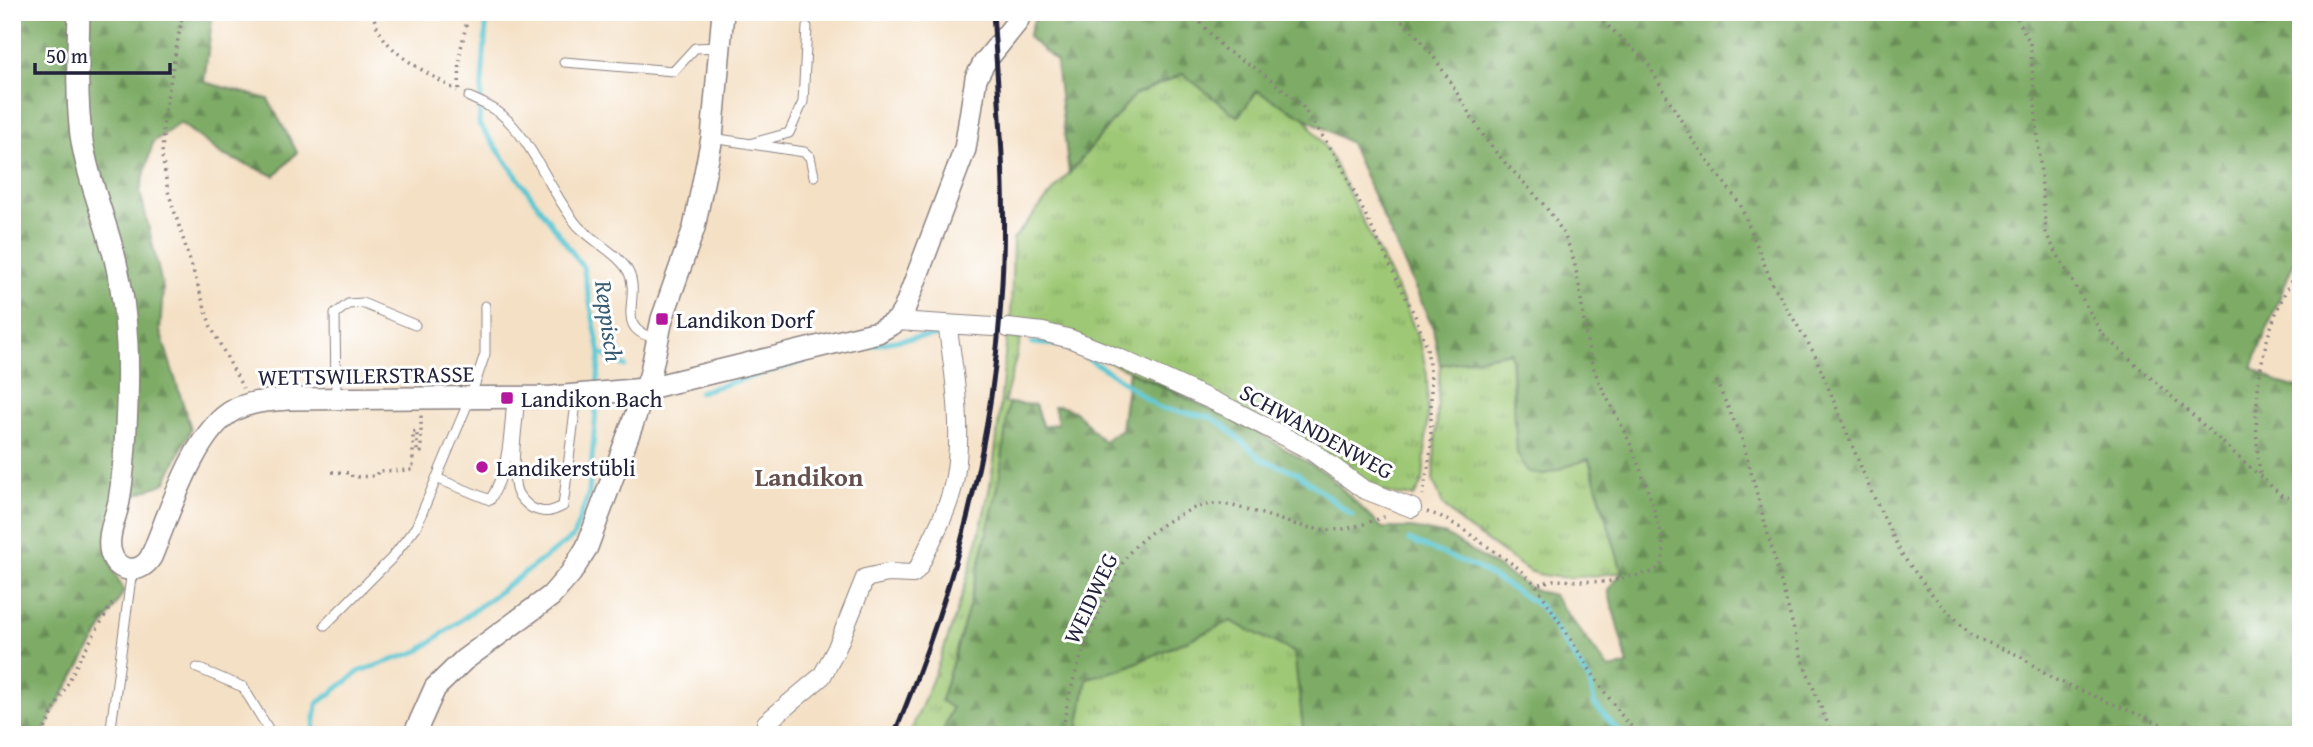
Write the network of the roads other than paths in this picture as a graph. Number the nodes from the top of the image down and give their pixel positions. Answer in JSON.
{"nodes":[{"id":1,"x":79,"y":12,"type":"edge"},
{"id":2,"x":723,"y":12,"type":"edge"},
{"id":3,"x":1021,"y":12,"type":"edge"},
{"id":4,"x":807,"y":27,"type":"dead end"},
{"id":5,"x":720,"y":47,"type":"junction"},
{"id":6,"x":564,"y":62,"type":"dead end"},
{"id":7,"x":469,"y":97,"type":"dead end"},
{"id":8,"x":712,"y":138,"type":"junction"},
{"id":9,"x":749,"y":144,"type":"junction"},
{"id":10,"x":814,"y":176,"type":"dead end"},
{"id":11,"x":485,"y":306,"type":"dead end"},
{"id":12,"x":897,"y":321,"type":"junction"},
{"id":13,"x":947,"y":324,"type":"junction"},
{"id":14,"x":415,"y":325,"type":"dead end"},
{"id":15,"x":657,"y":338,"type":"junction"},
{"id":16,"x":645,"y":389,"type":"junction"},
{"id":17,"x":581,"y":395,"type":"junction"},
{"id":18,"x":470,"y":398,"type":"junction"},
{"id":19,"x":516,"y":398,"type":"junction"},
{"id":20,"x":336,"y":399,"type":"junction"},
{"id":21,"x":436,"y":478,"type":"junction"},
{"id":22,"x":1412,"y":508,"type":"road end"},
{"id":23,"x":132,"y":570,"type":"junction"},
{"id":24,"x":325,"y":625,"type":"dead end"},
{"id":25,"x":197,"y":668,"type":"dead end"},
{"id":26,"x":766,"y":723,"type":"dead end"},
{"id":27,"x":110,"y":735,"type":"edge"},
{"id":28,"x":272,"y":735,"type":"edge"},
{"id":29,"x":414,"y":735,"type":"edge"}],
"edges":[{"from":1,"to":23,"type":"street"},
{"from":2,"to":5,"type":"street"},
{"from":3,"to":12,"type":"street"},
{"from":4,"to":9,"type":"lane"},
{"from":5,"to":6,"type":"lane"},
{"from":5,"to":8,"type":"street"},
{"from":7,"to":15,"type":"lane"},
{"from":8,"to":9,"type":"lane"},
{"from":8,"to":15,"type":"street"},
{"from":9,"to":10,"type":"lane"},
{"from":11,"to":18,"type":"lane"},
{"from":12,"to":13,"type":"street","name":"SCHWANDENWEG"},
{"from":12,"to":16,"type":"street","name":"WETTSWILERSTRASSE"},
{"from":13,"to":22,"type":"street","name":"SCHWANDENWEG"},
{"from":13,"to":26,"type":"street"},
{"from":14,"to":20,"type":"lane"},
{"from":15,"to":16,"type":"street"},
{"from":16,"to":17,"type":"street","name":"WETTSWILERSTRASSE"},
{"from":16,"to":29,"type":"street"},
{"from":17,"to":19,"type":"street","name":"WETTSWILERSTRASSE"},
{"from":17,"to":19,"type":"lane"},
{"from":18,"to":19,"type":"street","name":"WETTSWILERSTRASSE"},
{"from":18,"to":20,"type":"street","name":"WETTSWILERSTRASSE"},
{"from":18,"to":21,"type":"lane"},
{"from":19,"to":21,"type":"lane"},
{"from":20,"to":23,"type":"street","name":"WETTSWILERSTRASSE"},
{"from":21,"to":24,"type":"lane"},
{"from":23,"to":27,"type":"lane"},
{"from":25,"to":28,"type":"lane"}]}
